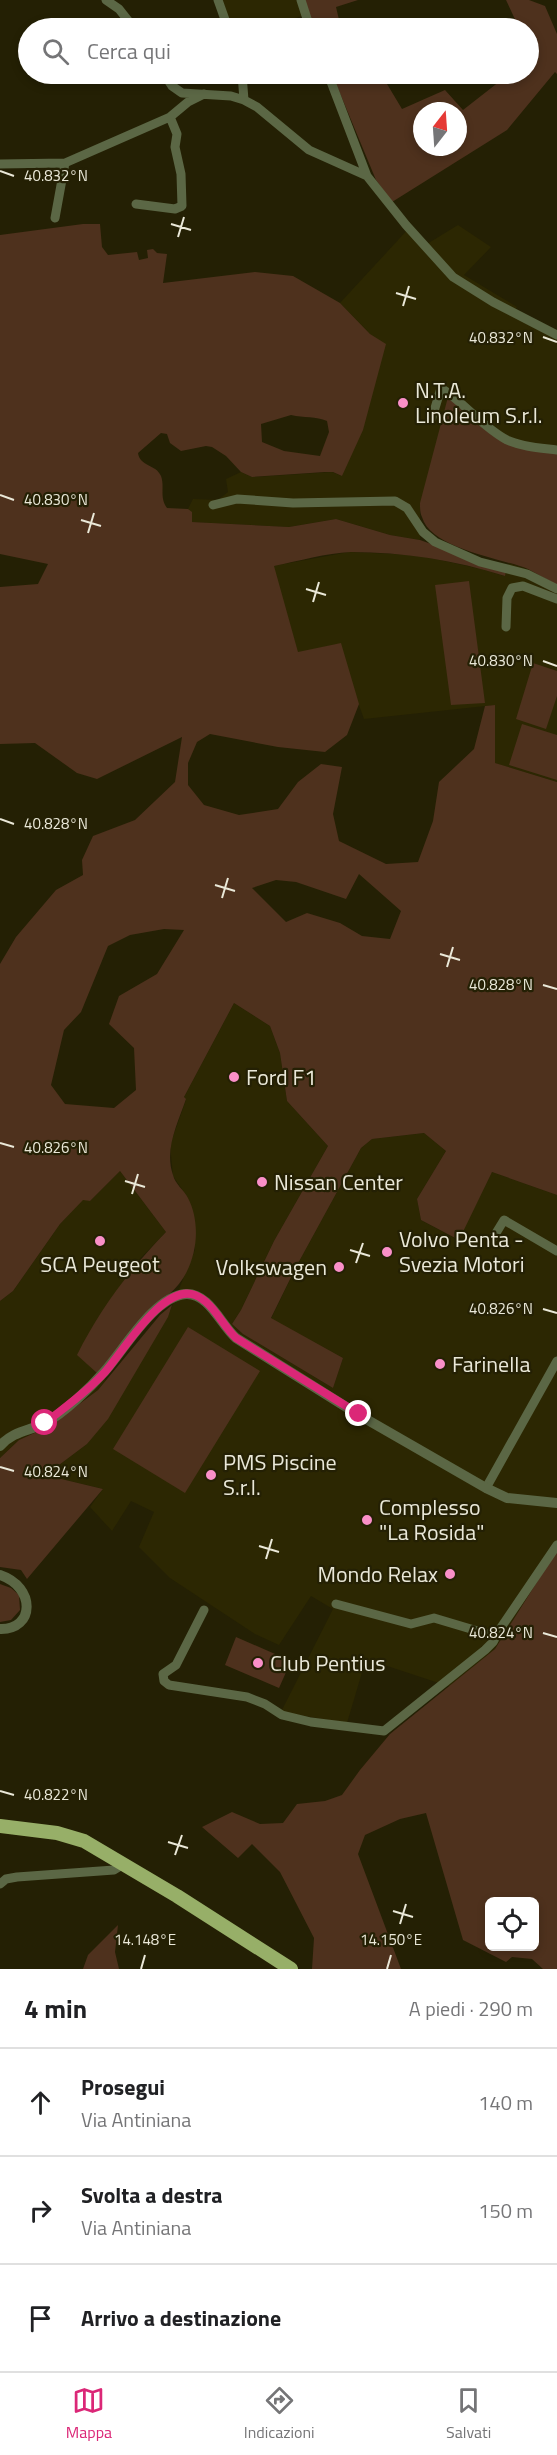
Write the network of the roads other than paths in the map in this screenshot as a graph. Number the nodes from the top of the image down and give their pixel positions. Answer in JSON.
{"nodes":[{"id":1,"x":106,"y":0,"type":"edge"},
{"id":2,"x":218,"y":0,"type":"edge"},
{"id":3,"x":301,"y":0,"type":"edge"},
{"id":4,"x":126,"y":18,"type":"edge"},
{"id":5,"x":224,"y":18,"type":"edge"},
{"id":6,"x":307,"y":18,"type":"edge"},
{"id":7,"x":172,"y":84,"type":"edge"},
{"id":8,"x":245,"y":84,"type":"edge"},
{"id":9,"x":332,"y":84,"type":"edge"},
{"id":10,"x":204,"y":94,"type":"junction"},
{"id":11,"x":244,"y":100,"type":"junction"},
{"id":12,"x":170,"y":117,"type":"junction"},
{"id":13,"x":65,"y":163,"type":"junction"},
{"id":14,"x":0,"y":164,"type":"edge"},
{"id":15,"x":367,"y":176,"type":"junction"},
{"id":16,"x":135,"y":204,"type":"dead end"},
{"id":17,"x":55,"y":218,"type":"dead end"},
{"id":18,"x":557,"y":335,"type":"edge"},
{"id":19,"x":432,"y":418,"type":"dead end"},
{"id":20,"x":557,"y":450,"type":"edge"},
{"id":21,"x":213,"y":505,"type":"dead end"},
{"id":22,"x":557,"y":589,"type":"edge"},
{"id":23,"x":557,"y":598,"type":"edge"},
{"id":24,"x":506,"y":627,"type":"dead end"},
{"id":25,"x":493,"y":1238,"type":"dead end"},
{"id":26,"x":557,"y":1251,"type":"edge"},
{"id":27,"x":557,"y":1360,"type":"edge"},
{"id":28,"x":0,"y":1446,"type":"edge"},
{"id":29,"x":486,"y":1488,"type":"junction"},
{"id":30,"x":557,"y":1503,"type":"edge"},
{"id":31,"x":557,"y":1545,"type":"edge"},
{"id":32,"x":0,"y":1575,"type":"edge"},
{"id":33,"x":336,"y":1604,"type":"dead end"},
{"id":34,"x":204,"y":1610,"type":"dead end"},
{"id":35,"x":0,"y":1629,"type":"edge"},
{"id":36,"x":500,"y":1629,"type":"junction"},
{"id":37,"x":0,"y":1826,"type":"edge"},
{"id":38,"x":124,"y":1864,"type":"junction"},
{"id":39,"x":0,"y":1884,"type":"edge"},
{"id":40,"x":291,"y":1969,"type":"edge"}],
"edges":[{"from":1,"to":4,"type":"street"},
{"from":2,"to":5,"type":"street"},
{"from":3,"to":6,"type":"street"},
{"from":7,"to":10,"type":"street"},
{"from":8,"to":11,"type":"street"},
{"from":9,"to":15,"type":"street"},
{"from":10,"to":11,"type":"street"},
{"from":10,"to":12,"type":"street"},
{"from":11,"to":15,"type":"street"},
{"from":12,"to":13,"type":"street"},
{"from":12,"to":16,"type":"street"},
{"from":13,"to":14,"type":"street"},
{"from":13,"to":17,"type":"street"},
{"from":15,"to":18,"type":"street"},
{"from":19,"to":20,"type":"street"},
{"from":21,"to":22,"type":"street"},
{"from":23,"to":24,"type":"street"},
{"from":25,"to":26,"type":"street"},
{"from":27,"to":29,"type":"street"},
{"from":28,"to":29,"type":"street"},
{"from":29,"to":30,"type":"street"},
{"from":31,"to":36,"type":"street"},
{"from":32,"to":35,"type":"street"},
{"from":33,"to":36,"type":"street"},
{"from":34,"to":36,"type":"street"},
{"from":37,"to":38,"type":"main road"},
{"from":38,"to":39,"type":"street"},
{"from":38,"to":40,"type":"main road"}]}
